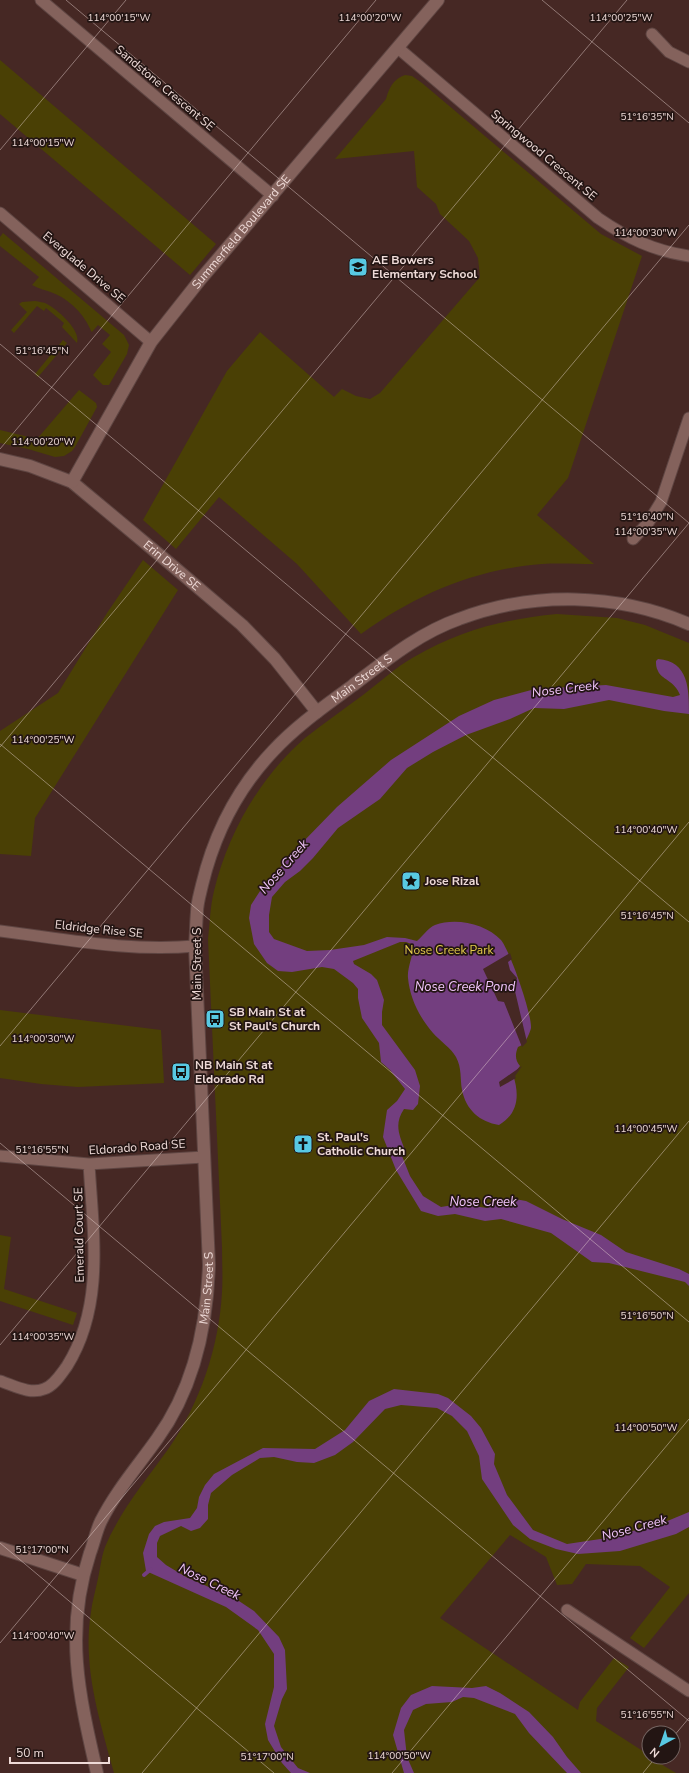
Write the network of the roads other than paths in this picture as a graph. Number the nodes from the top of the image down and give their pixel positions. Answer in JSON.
{"nodes":[{"id":1,"x":41,"y":0,"type":"edge"},
{"id":2,"x":438,"y":0,"type":"edge"},
{"id":3,"x":652,"y":34,"type":"dead end"},
{"id":4,"x":398,"y":48,"type":"junction"},
{"id":5,"x":689,"y":62,"type":"edge"},
{"id":6,"x":273,"y":196,"type":"junction"},
{"id":7,"x":0,"y":213,"type":"edge"},
{"id":8,"x":689,"y":256,"type":"edge"},
{"id":9,"x":151,"y":342,"type":"junction"},
{"id":10,"x":689,"y":418,"type":"edge"},
{"id":11,"x":0,"y":459,"type":"edge"},
{"id":12,"x":72,"y":482,"type":"junction"},
{"id":13,"x":633,"y":539,"type":"dead end"},
{"id":14,"x":689,"y":624,"type":"edge"},
{"id":15,"x":317,"y":712,"type":"junction"},
{"id":16,"x":0,"y":931,"type":"edge"},
{"id":17,"x":195,"y":946,"type":"junction"},
{"id":18,"x":0,"y":1156,"type":"edge"},
{"id":19,"x":204,"y":1157,"type":"junction"},
{"id":20,"x":89,"y":1164,"type":"junction"},
{"id":21,"x":0,"y":1381,"type":"edge"},
{"id":22,"x":0,"y":1548,"type":"edge"},
{"id":23,"x":83,"y":1575,"type":"junction"},
{"id":24,"x":566,"y":1610,"type":"dead end"},
{"id":25,"x":689,"y":1691,"type":"edge"},
{"id":26,"x":97,"y":1773,"type":"edge"}],
"edges":[{"from":1,"to":6,"type":"street","name":"Sandstone Crescent SE"},
{"from":2,"to":4,"type":"main road","name":"Summerfield Boulevard SE"},
{"from":3,"to":5,"type":"street"},
{"from":4,"to":6,"type":"main road","name":"Summerfield Boulevard SE"},
{"from":4,"to":8,"type":"street","name":"Springwood Crescent SE"},
{"from":6,"to":9,"type":"main road","name":"Summerfield Boulevard SE"},
{"from":7,"to":9,"type":"street","name":"Everglade Drive SE"},
{"from":9,"to":12,"type":"main road","name":"Summerfield Boulevard SE"},
{"from":10,"to":13,"type":"street"},
{"from":11,"to":12,"type":"main road","name":"Erin Drive SE"},
{"from":12,"to":15,"type":"main road","name":"Erin Drive SE"},
{"from":14,"to":15,"type":"main road","name":"Main Street S"},
{"from":15,"to":17,"type":"main road","name":"Main Street S"},
{"from":16,"to":17,"type":"street","name":"Eldridge Rise SE"},
{"from":17,"to":19,"type":"main road","name":"Main Street S"},
{"from":18,"to":20,"type":"street","name":"Eldorado Road SE"},
{"from":19,"to":20,"type":"street","name":"Eldorado Road SE"},
{"from":19,"to":23,"type":"main road","name":"Main Street S"},
{"from":20,"to":21,"type":"street","name":"Emerald Court SE"},
{"from":22,"to":23,"type":"main road"},
{"from":23,"to":26,"type":"main road","name":"Main Street S"},
{"from":24,"to":25,"type":"street"}]}
